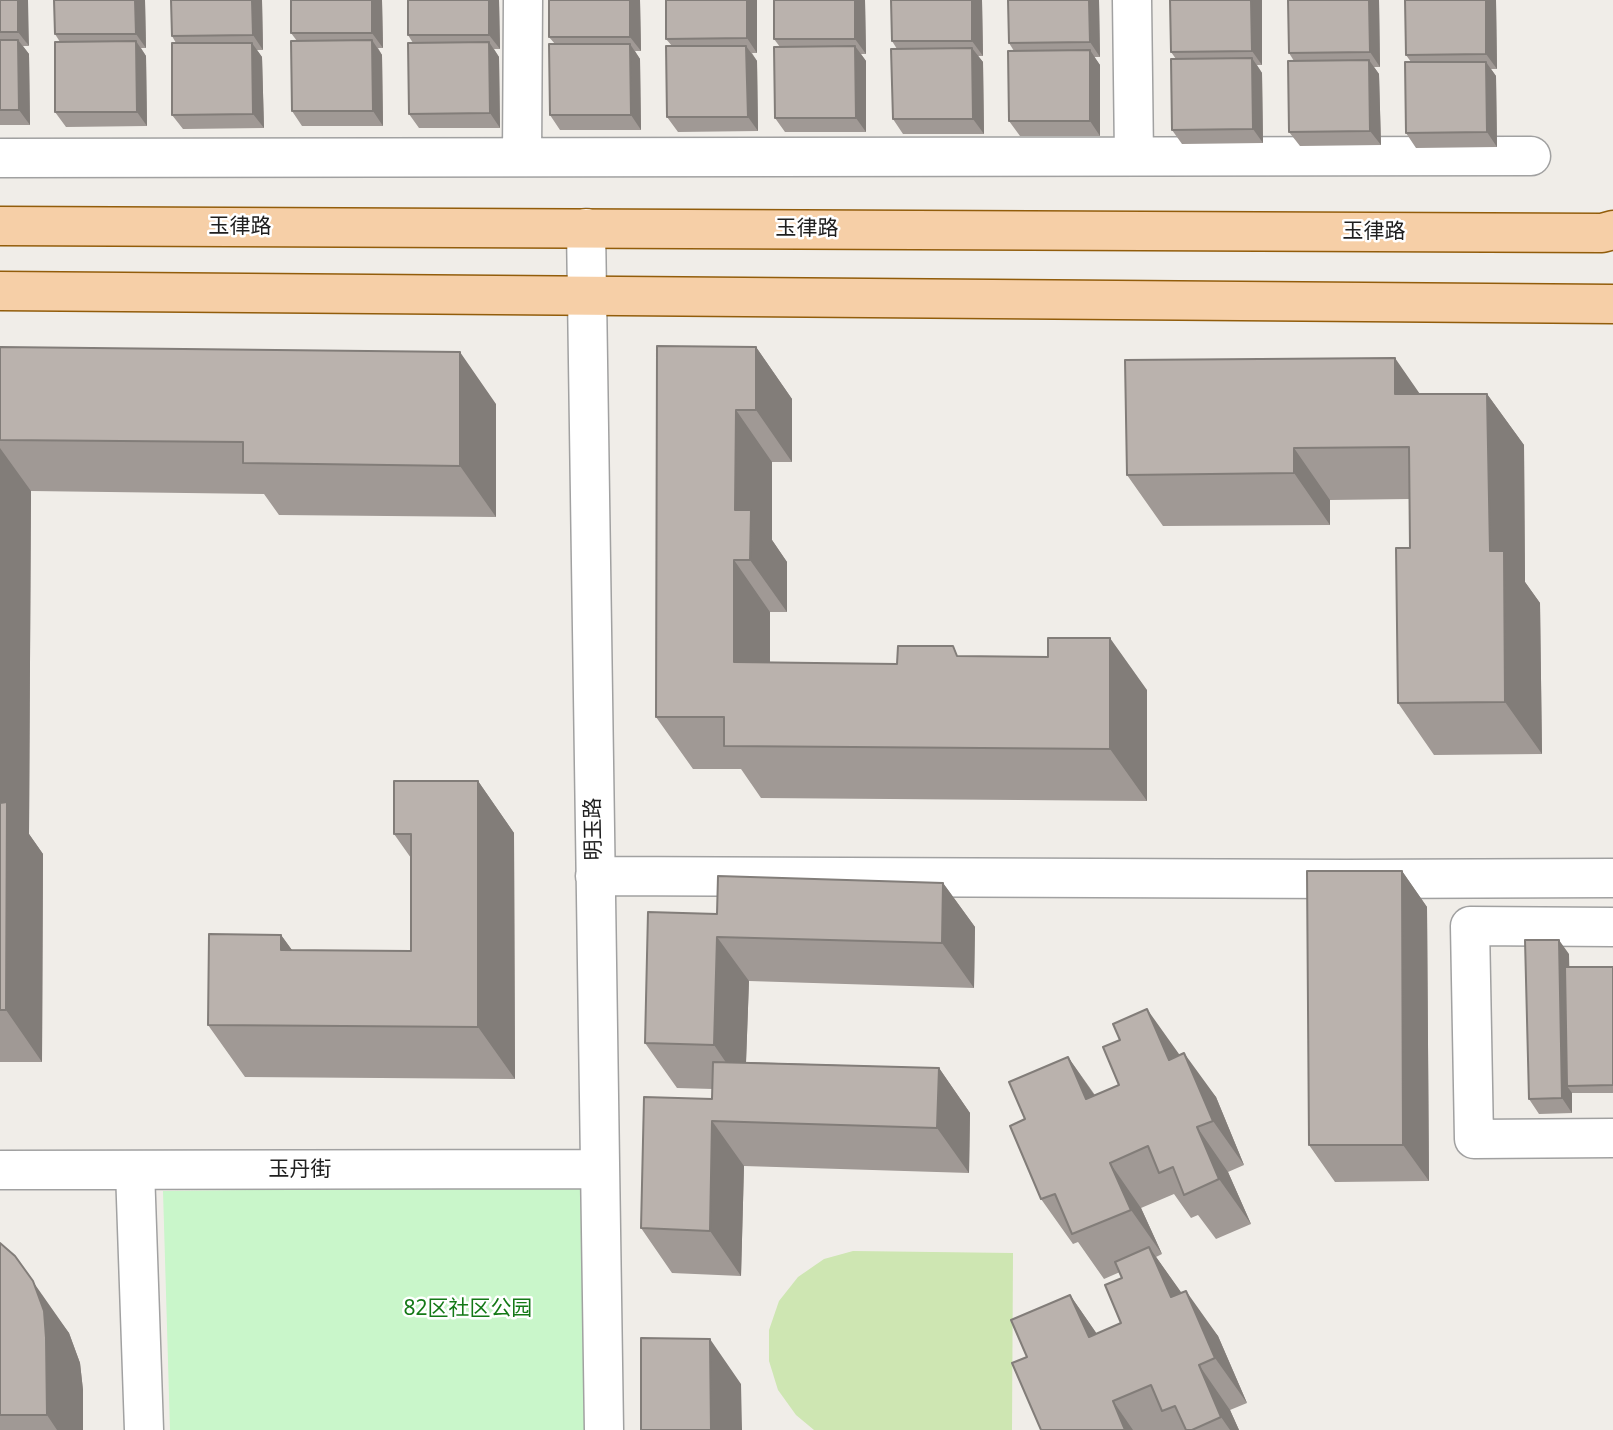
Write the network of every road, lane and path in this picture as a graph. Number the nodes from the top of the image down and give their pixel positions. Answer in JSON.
{"nodes":[{"id":1,"x":523,"y":0,"type":"edge"},
{"id":2,"x":1132,"y":0,"type":"edge"},
{"id":3,"x":1134,"y":156,"type":"junction"},
{"id":4,"x":1531,"y":156,"type":"dead end"},
{"id":5,"x":522,"y":157,"type":"junction"},
{"id":6,"x":0,"y":158,"type":"edge"},
{"id":7,"x":0,"y":226,"type":"edge"},
{"id":8,"x":586,"y":228,"type":"junction"},
{"id":9,"x":1613,"y":230,"type":"edge"},
{"id":10,"x":0,"y":291,"type":"edge"},
{"id":11,"x":587,"y":297,"type":"junction"},
{"id":12,"x":1613,"y":304,"type":"edge"},
{"id":13,"x":595,"y":876,"type":"junction"},
{"id":14,"x":1613,"y":878,"type":"edge"},
{"id":15,"x":1613,"y":927,"type":"edge"},
{"id":16,"x":1613,"y":1138,"type":"edge"},
{"id":17,"x":600,"y":1169,"type":"junction"},
{"id":18,"x":0,"y":1170,"type":"edge"},
{"id":19,"x":135,"y":1170,"type":"junction"},
{"id":20,"x":144,"y":1430,"type":"edge"},
{"id":21,"x":604,"y":1430,"type":"edge"}],
"edges":[{"from":1,"to":5,"type":"street"},
{"from":2,"to":3,"type":"street"},
{"from":3,"to":4,"type":"street"},
{"from":3,"to":5,"type":"street"},
{"from":5,"to":6,"type":"street"},
{"from":7,"to":8,"type":"main road","name":"玉律路"},
{"from":8,"to":9,"type":"main road","name":"玉律路"},
{"from":8,"to":11,"type":"street","name":"明玉路"},
{"from":10,"to":11,"type":"main road"},
{"from":11,"to":12,"type":"main road"},
{"from":11,"to":13,"type":"street","name":"明玉路"},
{"from":13,"to":14,"type":"street"},
{"from":13,"to":17,"type":"street","name":"明玉路"},
{"from":15,"to":16,"type":"street"},
{"from":17,"to":19,"type":"street","name":"玉丹街"},
{"from":17,"to":21,"type":"street","name":"明玉路"},
{"from":18,"to":19,"type":"street","name":"玉丹街"},
{"from":19,"to":20,"type":"street"}]}
